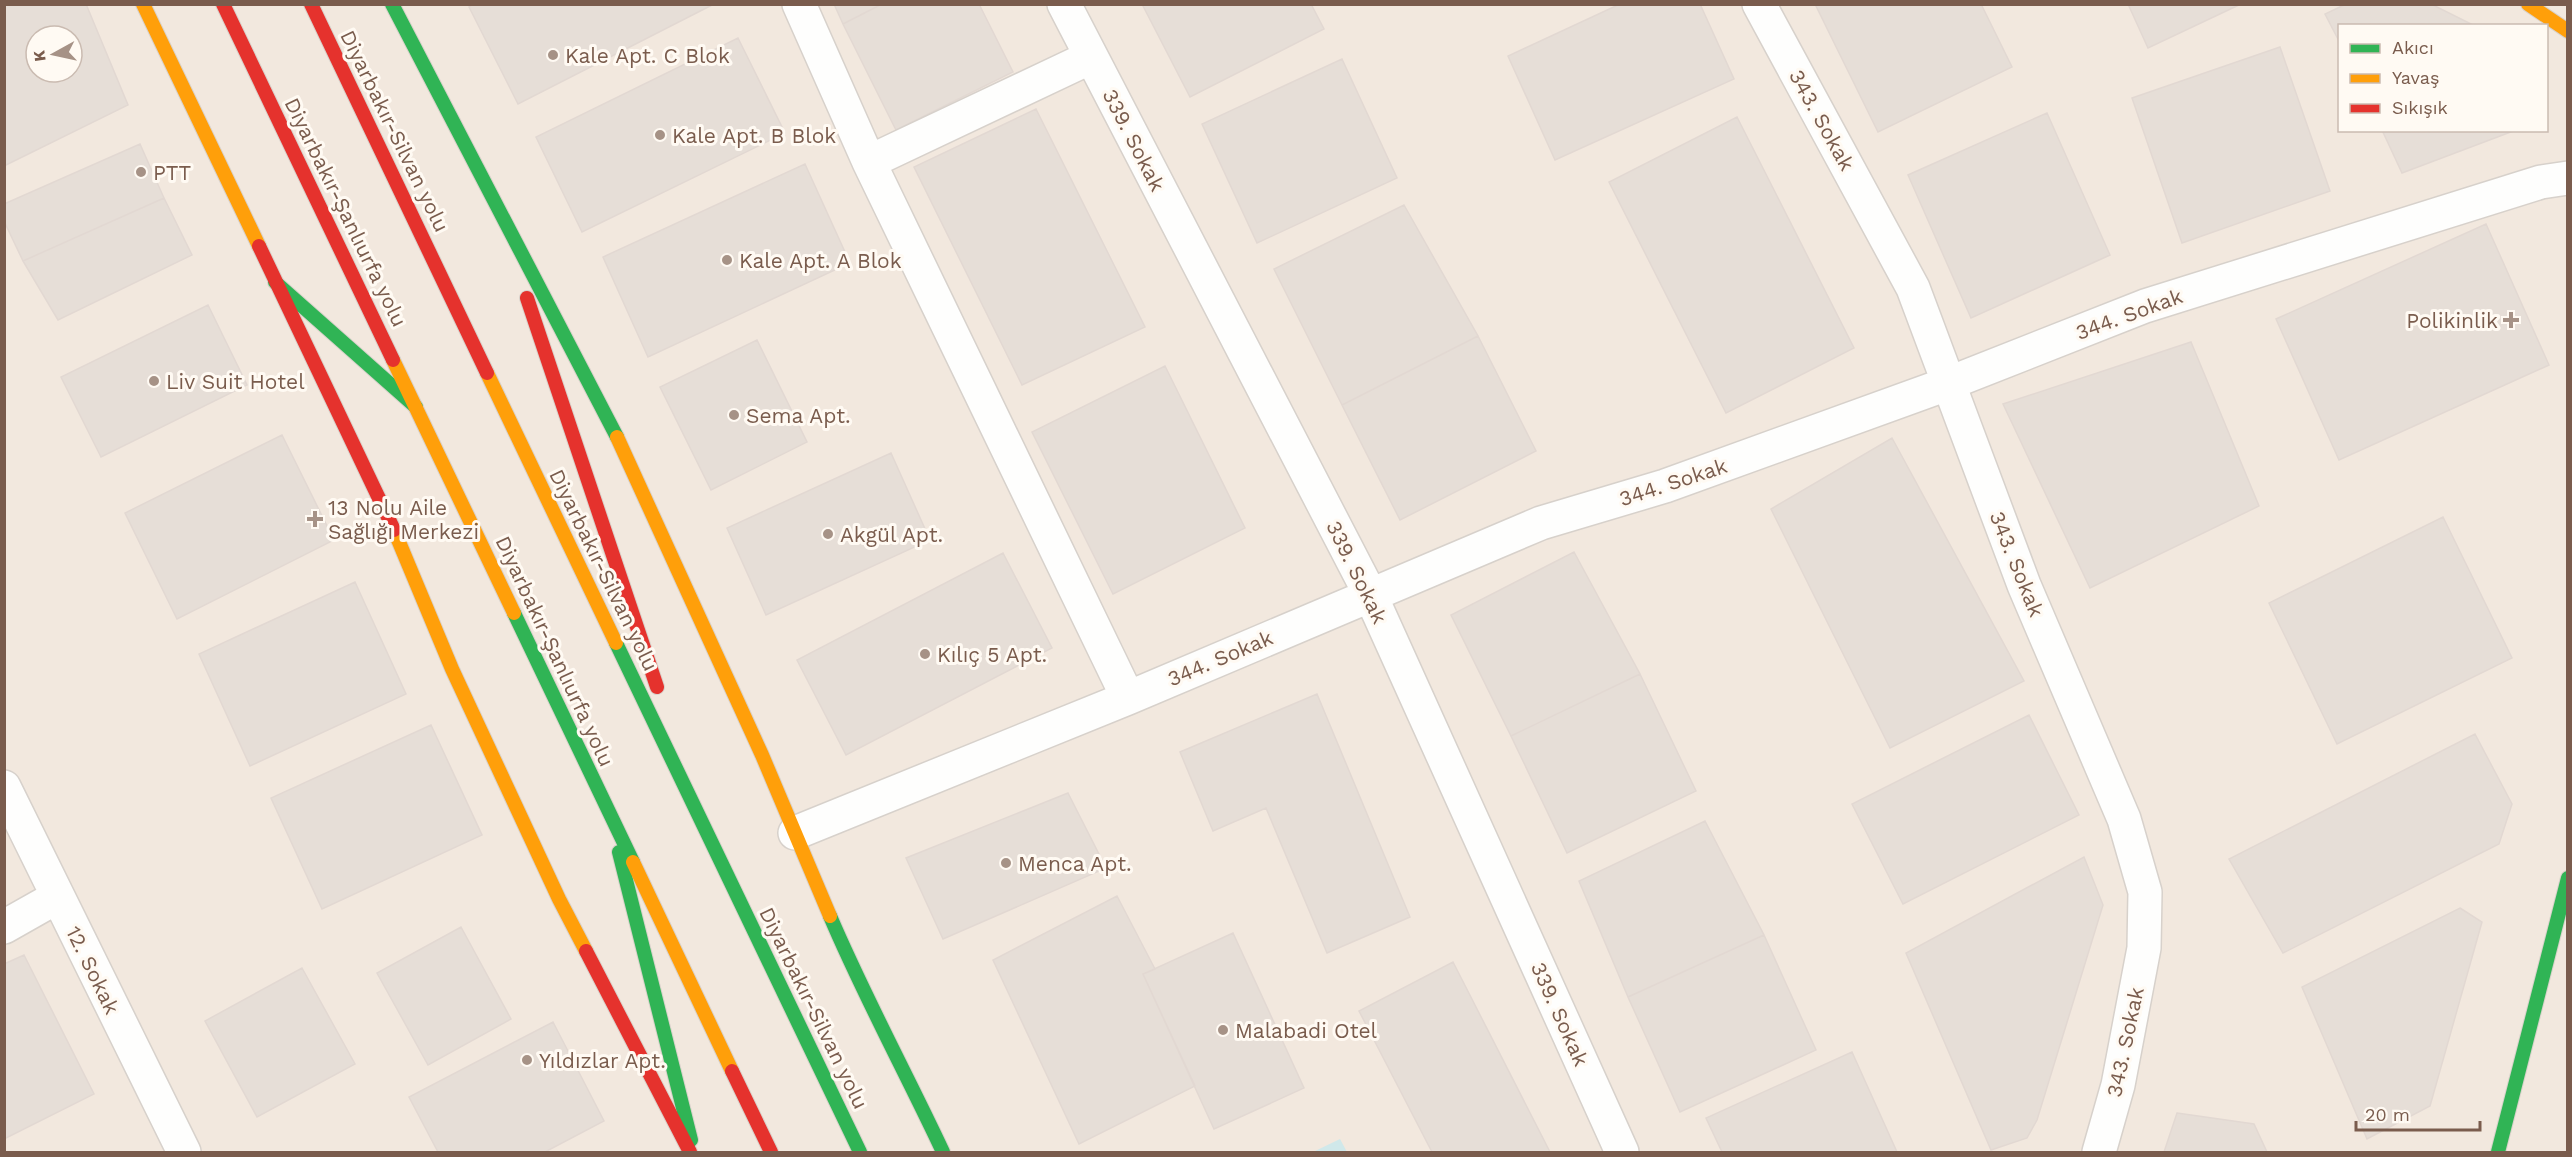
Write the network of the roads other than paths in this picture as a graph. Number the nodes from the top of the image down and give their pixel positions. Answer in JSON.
{"nodes":[{"id":1,"x":143,"y":4,"type":"edge"},
{"id":2,"x":223,"y":4,"type":"edge"},
{"id":3,"x":311,"y":4,"type":"edge"},
{"id":4,"x":392,"y":4,"type":"edge"},
{"id":5,"x":799,"y":4,"type":"edge"},
{"id":6,"x":1064,"y":4,"type":"edge"},
{"id":7,"x":1759,"y":4,"type":"edge"},
{"id":8,"x":2528,"y":4,"type":"edge"},
{"id":9,"x":2568,"y":32,"type":"edge"},
{"id":10,"x":1091,"y":57,"type":"junction"},
{"id":11,"x":869,"y":162,"type":"junction"},
{"id":12,"x":2568,"y":178,"type":"edge"},
{"id":13,"x":494,"y":199,"type":"junction"},
{"id":14,"x":274,"y":281,"type":"junction"},
{"id":15,"x":1947,"y":384,"type":"junction"},
{"id":16,"x":416,"y":407,"type":"junction"},
{"id":17,"x":1370,"y":594,"type":"junction"},
{"id":18,"x":1128,"y":698,"type":"junction"},
{"id":19,"x":4,"y":787,"type":"edge"},
{"id":20,"x":610,"y":815,"type":"junction"},
{"id":21,"x":702,"y":823,"type":"junction"},
{"id":22,"x":795,"y":833,"type":"junction"},
{"id":23,"x":2568,"y":878,"type":"edge"},
{"id":24,"x":57,"y":897,"type":"junction"},
{"id":25,"x":4,"y":927,"type":"edge"},
{"id":26,"x":184,"y":1152,"type":"edge"},
{"id":27,"x":692,"y":1152,"type":"edge"},
{"id":28,"x":771,"y":1152,"type":"edge"},
{"id":29,"x":860,"y":1152,"type":"edge"},
{"id":30,"x":943,"y":1152,"type":"edge"},
{"id":31,"x":1622,"y":1152,"type":"edge"},
{"id":32,"x":2099,"y":1152,"type":"edge"},
{"id":33,"x":2498,"y":1152,"type":"edge"}],
"edges":[{"from":1,"to":14,"type":"main road"},
{"from":2,"to":16,"type":"main road","name":"Diyarbakır-Şanlıurfa yolu"},
{"from":3,"to":21,"type":"main road","name":"Diyarbakır-Silvan yolu"},
{"from":4,"to":13,"type":"main road"},
{"from":5,"to":11,"type":"street"},
{"from":6,"to":10,"type":"street","name":"339. Sokak"},
{"from":7,"to":15,"type":"street","name":"343. Sokak"},
{"from":8,"to":9,"type":"main road"},
{"from":10,"to":11,"type":"street"},
{"from":10,"to":17,"type":"street","name":"339. Sokak"},
{"from":11,"to":18,"type":"street"},
{"from":12,"to":15,"type":"street","name":"344. Sokak"},
{"from":13,"to":21,"type":"main road"},
{"from":13,"to":22,"type":"main road"},
{"from":14,"to":16,"type":"main road"},
{"from":14,"to":27,"type":"main road"},
{"from":15,"to":17,"type":"street","name":"344. Sokak"},
{"from":15,"to":32,"type":"street","name":"343. Sokak"},
{"from":16,"to":20,"type":"main road","name":"Diyarbakır-Şanlıurfa yolu"},
{"from":17,"to":18,"type":"street","name":"344. Sokak"},
{"from":17,"to":31,"type":"street","name":"339. Sokak"},
{"from":18,"to":22,"type":"street","name":"344. Sokak"},
{"from":19,"to":24,"type":"street","name":"12. Sokak"},
{"from":20,"to":27,"type":"main road"},
{"from":20,"to":28,"type":"main road","name":"Diyarbakır-Şanlıurfa yolu"},
{"from":21,"to":29,"type":"main road","name":"Diyarbakır-Silvan yolu"},
{"from":22,"to":30,"type":"main road"},
{"from":23,"to":33,"type":"main road"},
{"from":24,"to":25,"type":"street"},
{"from":24,"to":26,"type":"street","name":"12. Sokak"}]}
